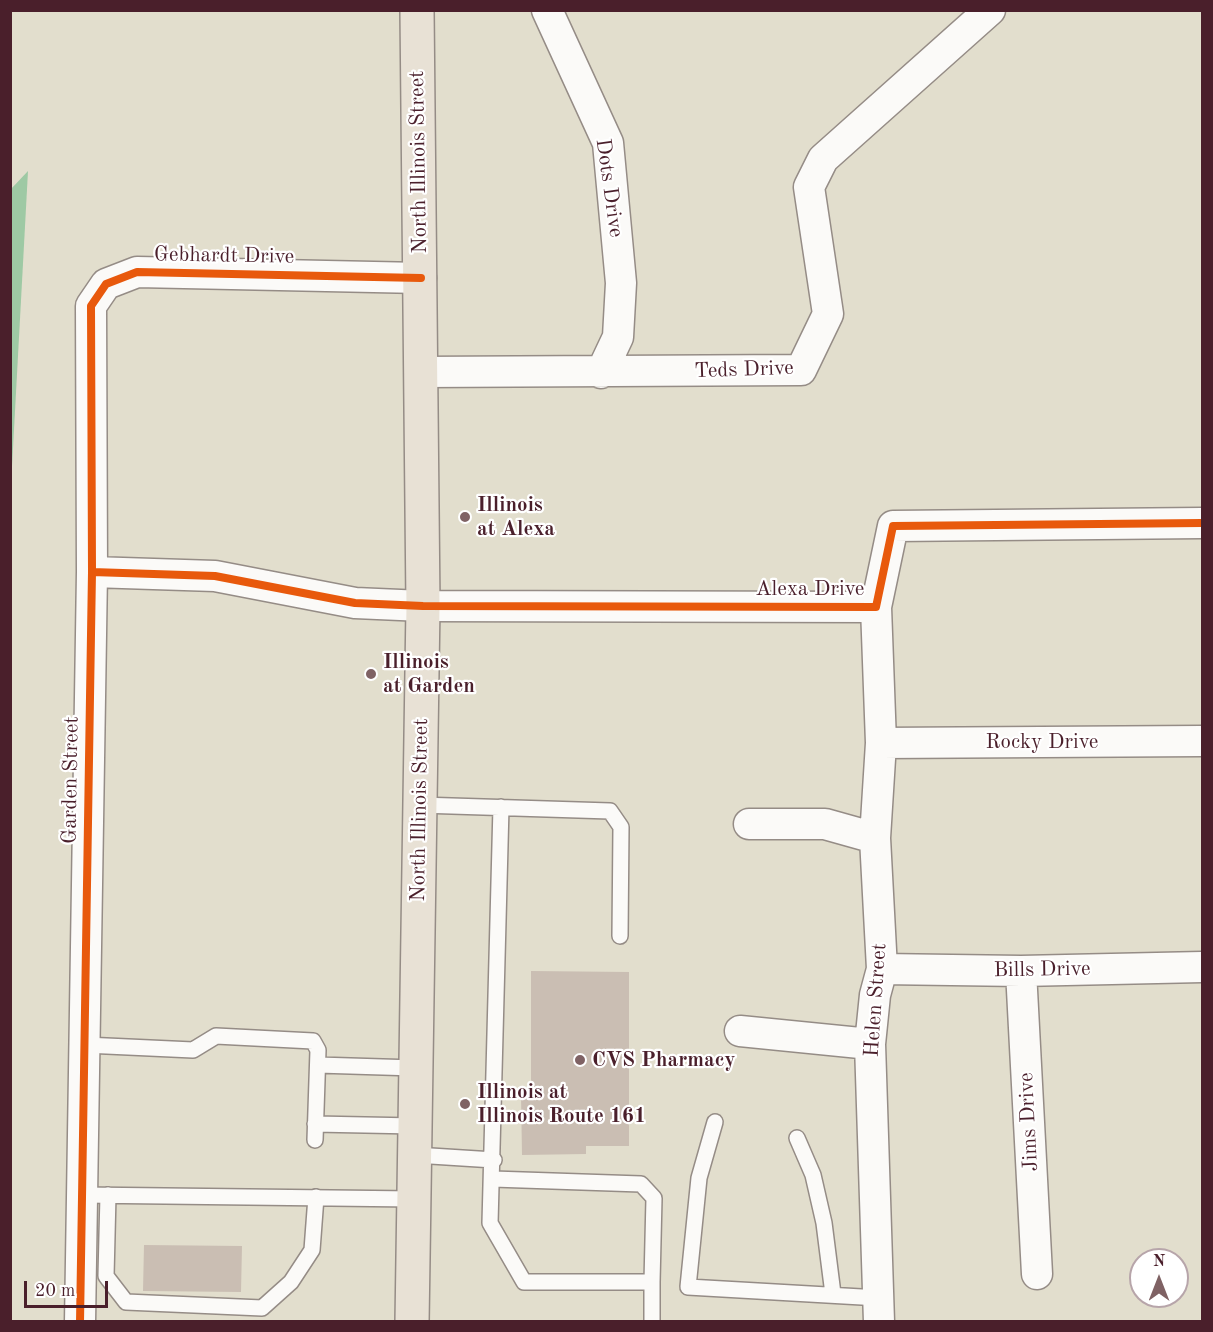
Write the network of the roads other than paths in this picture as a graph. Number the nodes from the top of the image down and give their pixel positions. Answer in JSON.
{"nodes":[{"id":1,"x":417,"y":10,"type":"edge"},
{"id":2,"x":546,"y":10,"type":"edge"},
{"id":3,"x":990,"y":10,"type":"edge"},
{"id":4,"x":421,"y":278,"type":"junction"},
{"id":5,"x":422,"y":372,"type":"junction"},
{"id":6,"x":601,"y":373,"type":"junction"},
{"id":7,"x":1203,"y":523,"type":"edge"},
{"id":8,"x":92,"y":572,"type":"junction"},
{"id":9,"x":423,"y":606,"type":"junction"},
{"id":10,"x":876,"y":607,"type":"junction"},
{"id":11,"x":1203,"y":741,"type":"edge"},
{"id":12,"x":881,"y":743,"type":"junction"},
{"id":13,"x":420,"y":805,"type":"junction"},
{"id":14,"x":501,"y":807,"type":"junction"},
{"id":15,"x":749,"y":824,"type":"dead end"},
{"id":16,"x":875,"y":838,"type":"junction"},
{"id":17,"x":620,"y":936,"type":"dead end"},
{"id":18,"x":1203,"y":966,"type":"edge"},
{"id":19,"x":882,"y":969,"type":"junction"},
{"id":20,"x":1021,"y":971,"type":"junction"},
{"id":21,"x":740,"y":1031,"type":"dead end"},
{"id":22,"x":870,"y":1044,"type":"junction"},
{"id":23,"x":85,"y":1045,"type":"junction"},
{"id":24,"x":318,"y":1065,"type":"junction"},
{"id":25,"x":415,"y":1068,"type":"junction"},
{"id":26,"x":715,"y":1122,"type":"dead end"},
{"id":27,"x":797,"y":1138,"type":"dead end"},
{"id":28,"x":415,"y":1140,"type":"junction"},
{"id":29,"x":494,"y":1160,"type":"junction"},
{"id":30,"x":493,"y":1179,"type":"junction"},
{"id":31,"x":95,"y":1195,"type":"junction"},
{"id":32,"x":315,"y":1197,"type":"junction"},
{"id":33,"x":414,"y":1199,"type":"junction"},
{"id":34,"x":1037,"y":1274,"type":"dead end"},
{"id":35,"x":652,"y":1282,"type":"junction"},
{"id":36,"x":833,"y":1294,"type":"junction"},
{"id":37,"x":879,"y":1310,"type":"edge"},
{"id":38,"x":80,"y":1322,"type":"edge"},
{"id":39,"x":412,"y":1322,"type":"edge"},
{"id":40,"x":652,"y":1322,"type":"edge"}],
"edges":[{"from":1,"to":4,"type":"main road","name":"North Illinois Street"},
{"from":2,"to":6,"type":"street","name":"Dots Drive"},
{"from":3,"to":6,"type":"street","name":"Teds Drive"},
{"from":4,"to":5,"type":"main road","name":"North Illinois Street"},
{"from":4,"to":8,"type":"street","name":"Gebhardt Drive"},
{"from":5,"to":6,"type":"street","name":"Teds Drive"},
{"from":5,"to":9,"type":"main road","name":"North Illinois Street"},
{"from":7,"to":10,"type":"street","name":"Alexa Drive"},
{"from":8,"to":9,"type":"street"},
{"from":8,"to":23,"type":"street","name":"Garden Street"},
{"from":9,"to":10,"type":"street","name":"Alexa Drive"},
{"from":9,"to":13,"type":"main road","name":"North Illinois Street"},
{"from":10,"to":12,"type":"street","name":"Helen Street"},
{"from":11,"to":12,"type":"street","name":"Rocky Drive"},
{"from":12,"to":16,"type":"street","name":"Helen Street"},
{"from":13,"to":14,"type":"lane"},
{"from":13,"to":25,"type":"main road","name":"North Illinois Street"},
{"from":14,"to":17,"type":"lane"},
{"from":14,"to":29,"type":"lane"},
{"from":15,"to":16,"type":"street"},
{"from":16,"to":19,"type":"street","name":"Helen Street"},
{"from":18,"to":20,"type":"street","name":"Bills Drive"},
{"from":19,"to":20,"type":"street","name":"Bills Drive"},
{"from":19,"to":22,"type":"street","name":"Helen Street"},
{"from":20,"to":34,"type":"street","name":"Jims Drive"},
{"from":21,"to":22,"type":"street"},
{"from":22,"to":37,"type":"street","name":"Helen Street"},
{"from":23,"to":24,"type":"lane"},
{"from":23,"to":31,"type":"street","name":"Garden Street"},
{"from":24,"to":25,"type":"lane"},
{"from":24,"to":28,"type":"lane"},
{"from":25,"to":28,"type":"main road","name":"North Illinois Street"},
{"from":26,"to":36,"type":"lane"},
{"from":27,"to":36,"type":"lane"},
{"from":28,"to":29,"type":"lane"},
{"from":28,"to":33,"type":"main road","name":"North Illinois Street"},
{"from":29,"to":30,"type":"lane"},
{"from":30,"to":35,"type":"lane"},
{"from":30,"to":35,"type":"lane"},
{"from":31,"to":32,"type":"lane"},
{"from":31,"to":32,"type":"lane"},
{"from":31,"to":38,"type":"street","name":"Garden Street"},
{"from":32,"to":33,"type":"lane"},
{"from":33,"to":39,"type":"main road","name":"North Illinois Street"},
{"from":35,"to":40,"type":"lane"},
{"from":36,"to":37,"type":"lane"}]}
